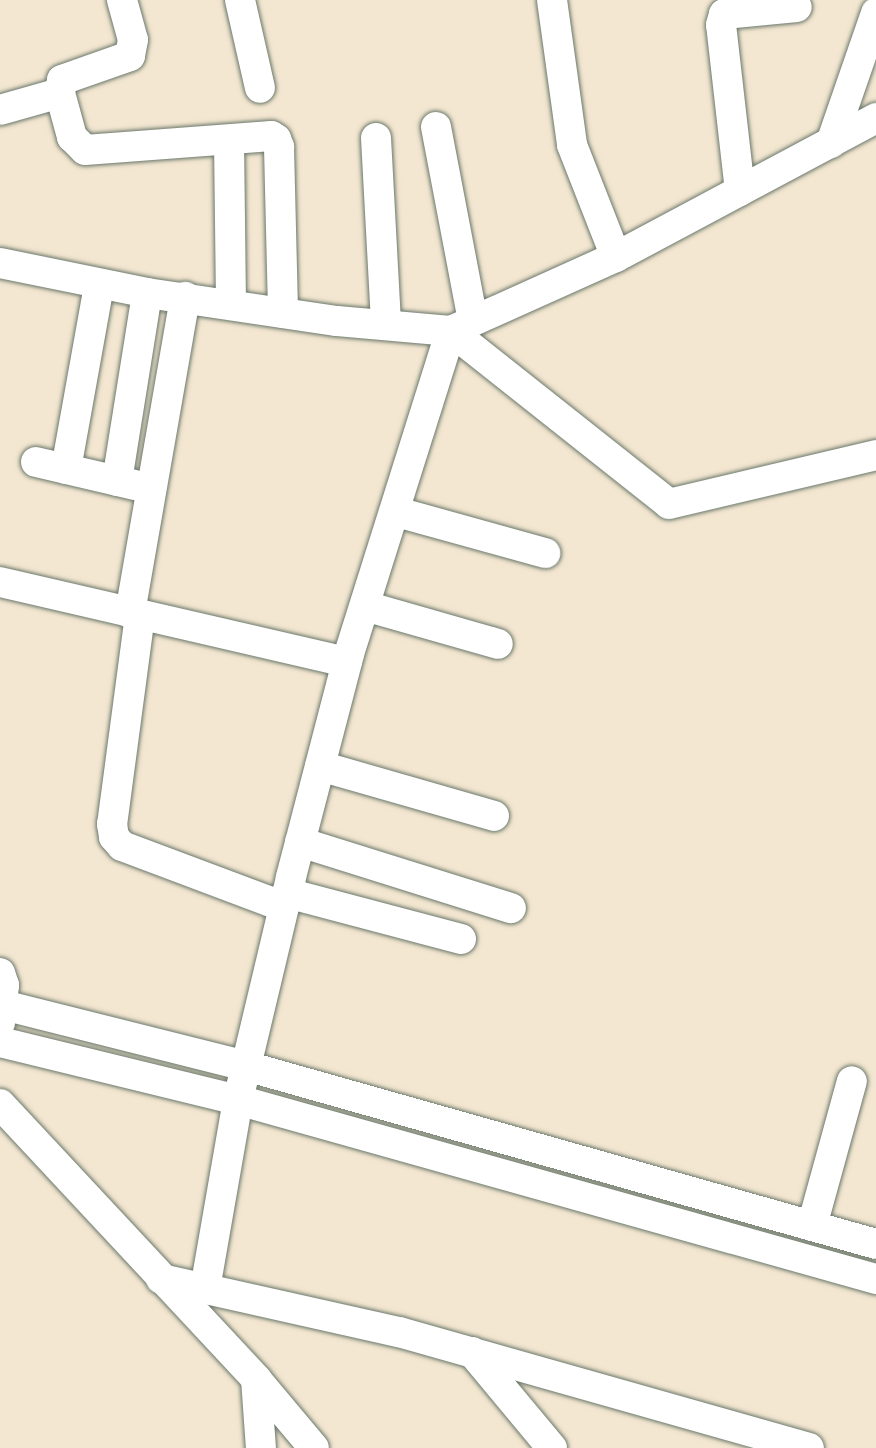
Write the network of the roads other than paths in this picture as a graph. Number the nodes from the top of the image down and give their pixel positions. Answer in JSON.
{"nodes":[{"id":1,"x":122,"y":0,"type":"edge"},
{"id":2,"x":240,"y":0,"type":"edge"},
{"id":3,"x":552,"y":0,"type":"edge"},
{"id":4,"x":797,"y":7,"type":"dead end"},
{"id":5,"x":876,"y":13,"type":"edge"},
{"id":6,"x":260,"y":88,"type":"dead end"},
{"id":7,"x":60,"y":93,"type":"junction"},
{"id":8,"x":0,"y":110,"type":"edge"},
{"id":9,"x":876,"y":118,"type":"edge"},
{"id":10,"x":436,"y":127,"type":"dead end"},
{"id":11,"x":376,"y":138,"type":"dead end"},
{"id":12,"x":229,"y":140,"type":"junction"},
{"id":13,"x":831,"y":143,"type":"junction"},
{"id":14,"x":740,"y":191,"type":"junction"},
{"id":15,"x":616,"y":257,"type":"junction"},
{"id":16,"x":0,"y":263,"type":"edge"},
{"id":17,"x":99,"y":285,"type":"junction"},
{"id":18,"x":147,"y":293,"type":"junction"},
{"id":19,"x":184,"y":297,"type":"junction"},
{"id":20,"x":231,"y":304,"type":"junction"},
{"id":21,"x":283,"y":313,"type":"junction"},
{"id":22,"x":386,"y":325,"type":"junction"},
{"id":23,"x":462,"y":326,"type":"junction"},
{"id":24,"x":876,"y":455,"type":"edge"},
{"id":25,"x":36,"y":462,"type":"dead end"},
{"id":26,"x":66,"y":469,"type":"junction"},
{"id":27,"x":117,"y":481,"type":"junction"},
{"id":28,"x":152,"y":489,"type":"junction"},
{"id":29,"x":397,"y":512,"type":"junction"},
{"id":30,"x":545,"y":553,"type":"dead end"},
{"id":31,"x":0,"y":582,"type":"edge"},
{"id":32,"x":365,"y":606,"type":"junction"},
{"id":33,"x":135,"y":614,"type":"junction"},
{"id":34,"x":498,"y":644,"type":"dead end"},
{"id":35,"x":347,"y":662,"type":"junction"},
{"id":36,"x":320,"y":766,"type":"junction"},
{"id":37,"x":494,"y":816,"type":"dead end"},
{"id":38,"x":300,"y":842,"type":"junction"},
{"id":39,"x":286,"y":899,"type":"junction"},
{"id":40,"x":512,"y":908,"type":"dead end"},
{"id":41,"x":461,"y":939,"type":"dead end"},
{"id":42,"x":0,"y":974,"type":"edge"},
{"id":43,"x":2,"y":1014,"type":"edge"},
{"id":44,"x":0,"y":1042,"type":"edge"},
{"id":45,"x":246,"y":1066,"type":"junction"},
{"id":46,"x":852,"y":1081,"type":"dead end"},
{"id":47,"x":238,"y":1100,"type":"junction"},
{"id":48,"x":0,"y":1104,"type":"edge"},
{"id":49,"x":812,"y":1226,"type":"junction"},
{"id":50,"x":876,"y":1244,"type":"edge"},
{"id":51,"x":161,"y":1279,"type":"junction"},
{"id":52,"x":876,"y":1279,"type":"edge"},
{"id":53,"x":206,"y":1289,"type":"junction"},
{"id":54,"x":472,"y":1352,"type":"junction"},
{"id":55,"x":256,"y":1379,"type":"junction"},
{"id":56,"x":261,"y":1448,"type":"edge"},
{"id":57,"x":314,"y":1448,"type":"edge"},
{"id":58,"x":552,"y":1448,"type":"edge"},
{"id":59,"x":808,"y":1448,"type":"edge"}],
"edges":[{"from":1,"to":7,"type":"street"},
{"from":2,"to":6,"type":"street"},
{"from":3,"to":15,"type":"street"},
{"from":4,"to":14,"type":"street"},
{"from":5,"to":13,"type":"street"},
{"from":7,"to":8,"type":"street"},
{"from":7,"to":12,"type":"street"},
{"from":9,"to":13,"type":"street"},
{"from":10,"to":23,"type":"street"},
{"from":11,"to":22,"type":"street"},
{"from":12,"to":20,"type":"street"},
{"from":12,"to":21,"type":"street"},
{"from":13,"to":14,"type":"street"},
{"from":14,"to":15,"type":"street"},
{"from":15,"to":23,"type":"street"},
{"from":16,"to":17,"type":"street"},
{"from":17,"to":18,"type":"street"},
{"from":17,"to":26,"type":"street"},
{"from":18,"to":19,"type":"street"},
{"from":18,"to":27,"type":"street"},
{"from":19,"to":20,"type":"street"},
{"from":19,"to":28,"type":"street"},
{"from":20,"to":21,"type":"street"},
{"from":21,"to":22,"type":"street"},
{"from":22,"to":23,"type":"street"},
{"from":23,"to":24,"type":"street"},
{"from":23,"to":29,"type":"street"},
{"from":25,"to":26,"type":"street"},
{"from":26,"to":27,"type":"street"},
{"from":27,"to":28,"type":"street"},
{"from":28,"to":33,"type":"street"},
{"from":29,"to":30,"type":"street"},
{"from":29,"to":32,"type":"street"},
{"from":31,"to":33,"type":"street"},
{"from":32,"to":34,"type":"street"},
{"from":32,"to":35,"type":"street"},
{"from":33,"to":35,"type":"street"},
{"from":33,"to":39,"type":"street"},
{"from":35,"to":36,"type":"street"},
{"from":36,"to":37,"type":"street"},
{"from":36,"to":38,"type":"street"},
{"from":38,"to":39,"type":"street"},
{"from":38,"to":40,"type":"street"},
{"from":39,"to":41,"type":"street"},
{"from":39,"to":45,"type":"street"},
{"from":42,"to":43,"type":"street"},
{"from":43,"to":45,"type":"street"},
{"from":44,"to":47,"type":"street"},
{"from":45,"to":47,"type":"street"},
{"from":45,"to":49,"type":"street"},
{"from":46,"to":49,"type":"street"},
{"from":47,"to":52,"type":"street"},
{"from":47,"to":53,"type":"street"},
{"from":48,"to":51,"type":"street"},
{"from":49,"to":50,"type":"street"},
{"from":51,"to":53,"type":"street"},
{"from":51,"to":55,"type":"street"},
{"from":53,"to":54,"type":"street"},
{"from":54,"to":58,"type":"street"},
{"from":54,"to":59,"type":"street"},
{"from":55,"to":56,"type":"street"},
{"from":55,"to":57,"type":"street"}]}
